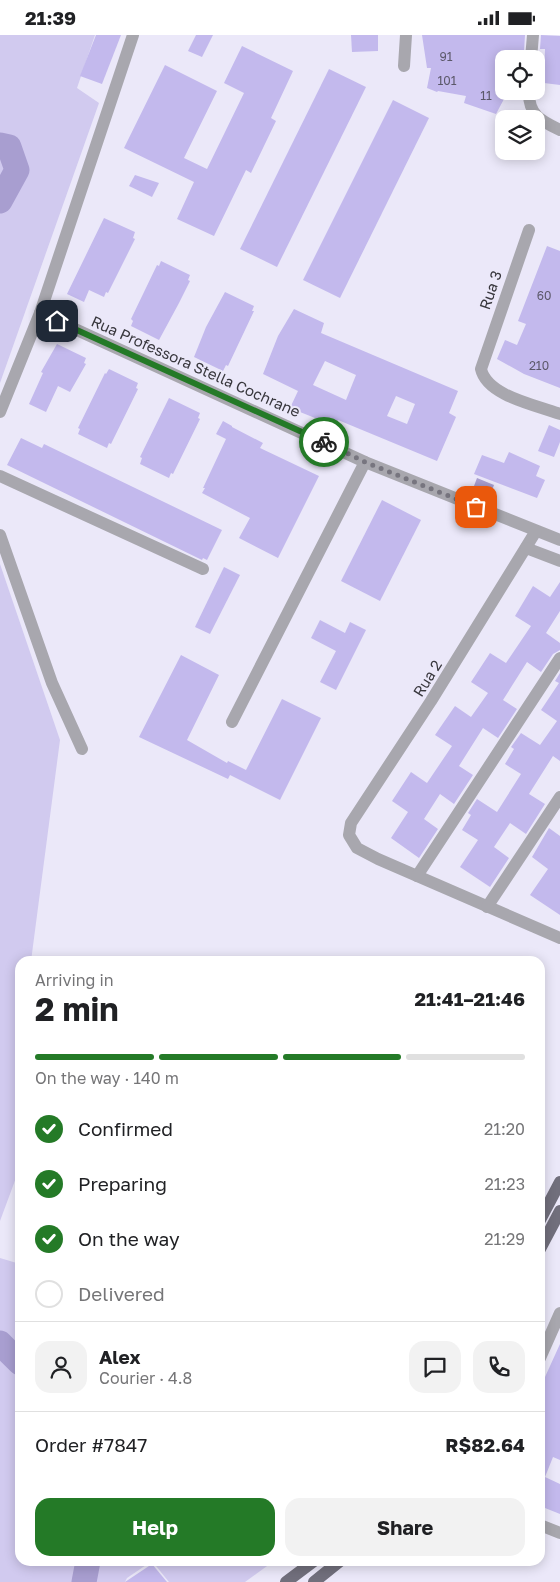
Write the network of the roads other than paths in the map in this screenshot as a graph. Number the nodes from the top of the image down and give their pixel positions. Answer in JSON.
{"nodes":[{"id":1,"x":133,"y":35,"type":"edge"},
{"id":2,"x":406,"y":35,"type":"edge"},
{"id":3,"x":533,"y":35,"type":"edge"},
{"id":4,"x":532,"y":50,"type":"edge"},
{"id":5,"x":404,"y":66,"type":"dead end"},
{"id":6,"x":531,"y":100,"type":"edge"},
{"id":7,"x":560,"y":131,"type":"edge"},
{"id":8,"x":529,"y":230,"type":"dead end"},
{"id":9,"x":40,"y":313,"type":"junction"},
{"id":10,"x":0,"y":412,"type":"edge"},
{"id":11,"x":560,"y":414,"type":"edge"},
{"id":12,"x":365,"y":462,"type":"junction"},
{"id":13,"x":0,"y":476,"type":"edge"},
{"id":14,"x":536,"y":531,"type":"junction"},
{"id":15,"x":0,"y":535,"type":"edge"},
{"id":16,"x":560,"y":540,"type":"edge"},
{"id":17,"x":526,"y":548,"type":"junction"},
{"id":18,"x":560,"y":561,"type":"edge"},
{"id":19,"x":203,"y":569,"type":"dead end"},
{"id":20,"x":560,"y":658,"type":"edge"},
{"id":21,"x":232,"y":722,"type":"dead end"},
{"id":22,"x":82,"y":749,"type":"dead end"},
{"id":23,"x":560,"y":797,"type":"edge"},
{"id":24,"x":418,"y":876,"type":"junction"},
{"id":25,"x":487,"y":907,"type":"junction"},
{"id":26,"x":559,"y":936,"type":"edge"},
{"id":27,"x":560,"y":1182,"type":"edge"},
{"id":28,"x":545,"y":1210,"type":"edge"},
{"id":29,"x":560,"y":1211,"type":"edge"},
{"id":30,"x":545,"y":1240,"type":"edge"},
{"id":31,"x":560,"y":1313,"type":"edge"},
{"id":32,"x":545,"y":1347,"type":"edge"},
{"id":33,"x":545,"y":1527,"type":"edge"},
{"id":34,"x":560,"y":1533,"type":"edge"},
{"id":35,"x":307,"y":1566,"type":"edge"},
{"id":36,"x":334,"y":1566,"type":"edge"},
{"id":37,"x":286,"y":1582,"type":"edge"},
{"id":38,"x":314,"y":1582,"type":"edge"}],
"edges":[{"from":1,"to":9,"type":"street"},
{"from":2,"to":5,"type":"street"},
{"from":3,"to":4,"type":"street"},
{"from":6,"to":7,"type":"street"},
{"from":8,"to":11,"type":"street","name":"Rua 3"},
{"from":9,"to":10,"type":"street"},
{"from":9,"to":12,"type":"street","name":"Rua Professora Stella Cochrane"},
{"from":12,"to":14,"type":"street","name":"Rua Professora Stella Cochrane"},
{"from":12,"to":21,"type":"street"},
{"from":13,"to":19,"type":"street"},
{"from":14,"to":16,"type":"street","name":"Rua Professora Stella Cochrane"},
{"from":14,"to":17,"type":"street","name":"Rua 2"},
{"from":15,"to":22,"type":"street"},
{"from":17,"to":18,"type":"street"},
{"from":17,"to":24,"type":"street","name":"Rua 2"},
{"from":20,"to":24,"type":"street"},
{"from":23,"to":25,"type":"street"},
{"from":24,"to":25,"type":"street"},
{"from":25,"to":26,"type":"street"},
{"from":27,"to":28,"type":"main road"},
{"from":29,"to":30,"type":"main road"},
{"from":31,"to":32,"type":"street"},
{"from":33,"to":34,"type":"street"},
{"from":35,"to":37,"type":"main road"},
{"from":36,"to":38,"type":"main road"}]}
